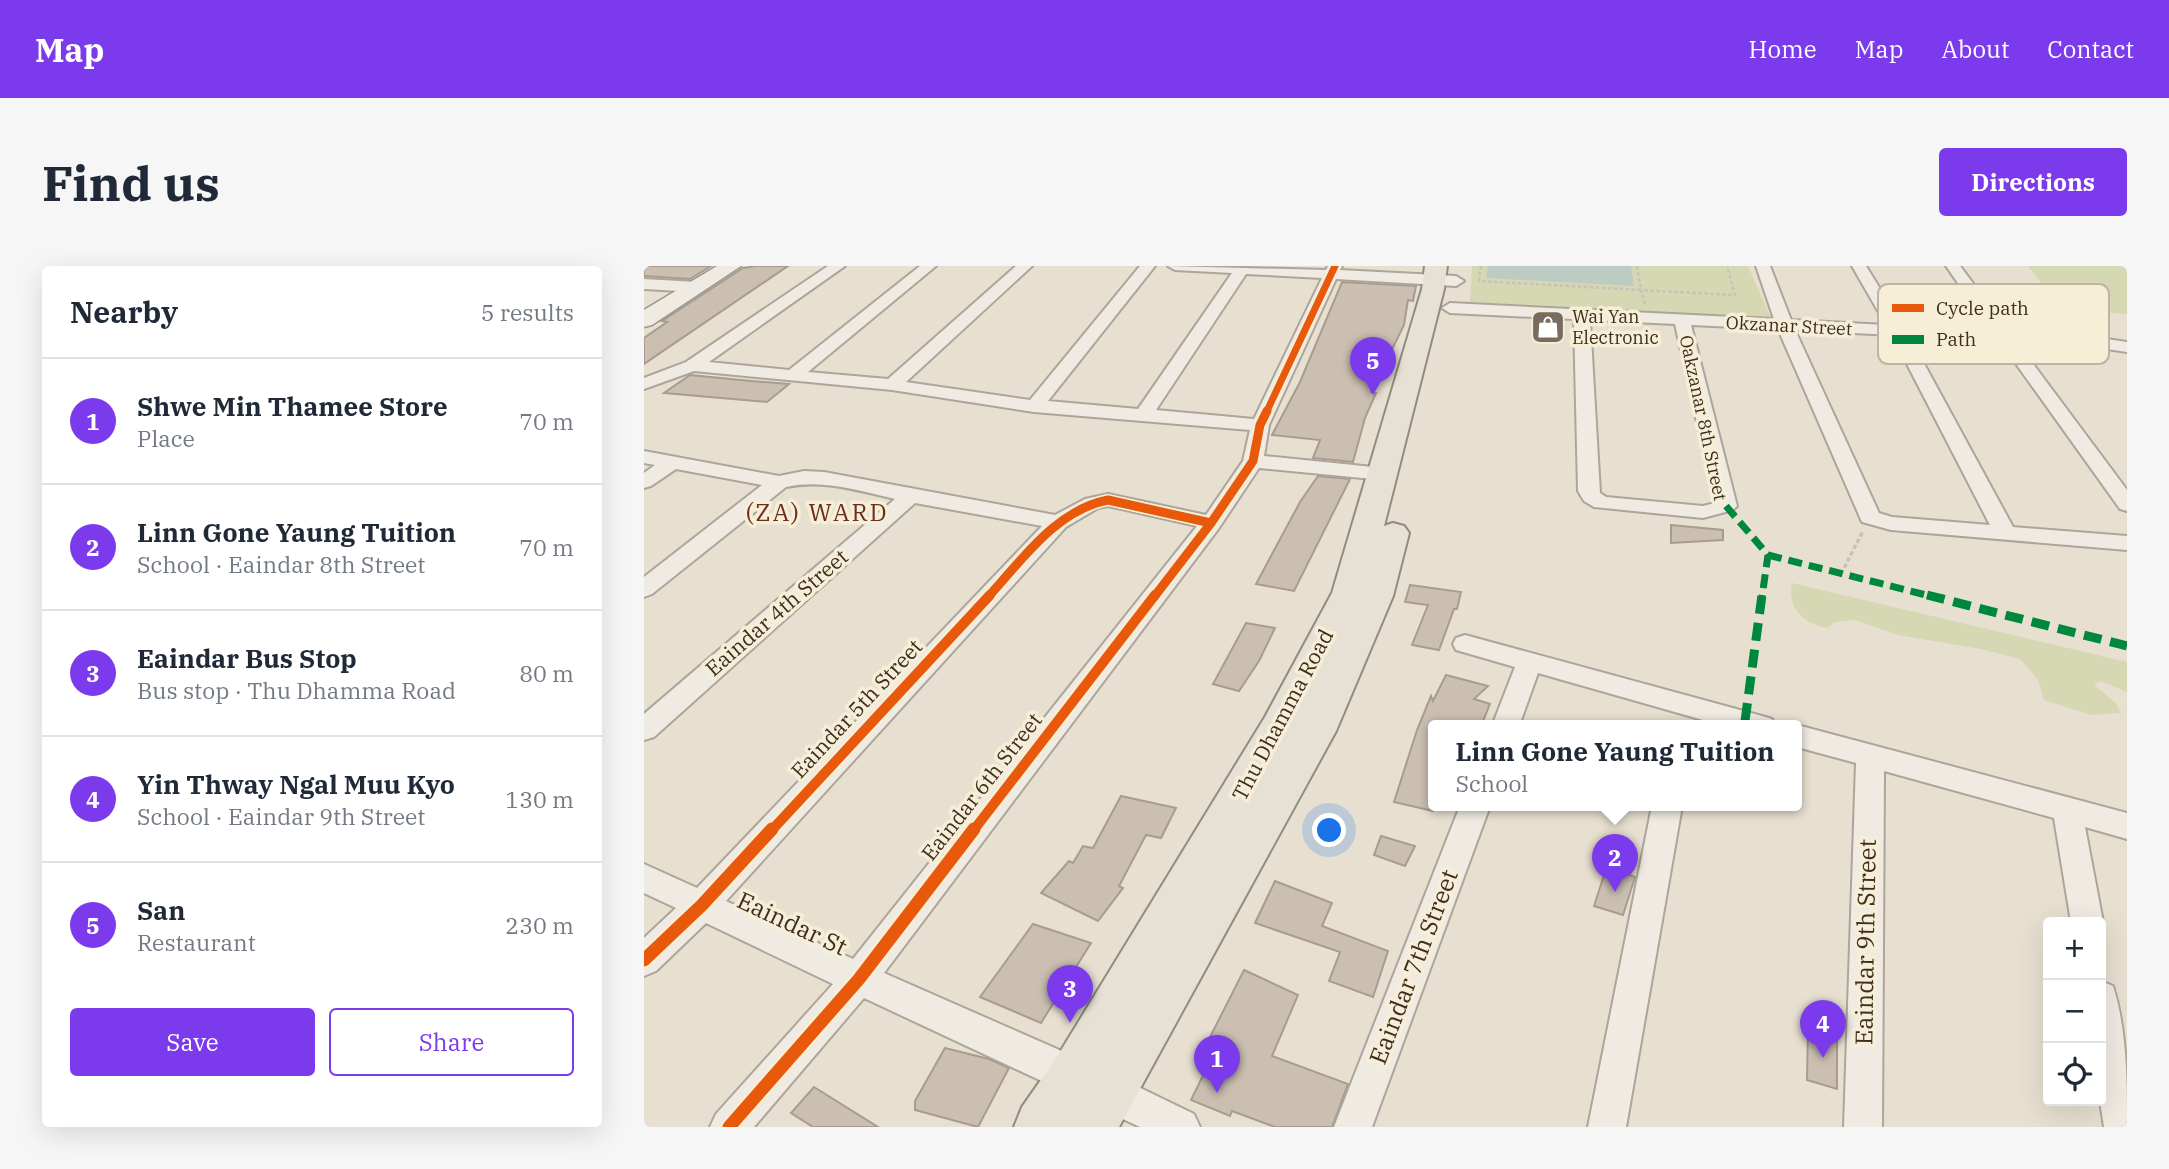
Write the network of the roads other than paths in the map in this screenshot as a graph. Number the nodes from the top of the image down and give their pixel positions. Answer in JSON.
{"nodes":[{"id":1,"x":731,"y":266,"type":"edge"},
{"id":2,"x":838,"y":266,"type":"edge"},
{"id":3,"x":929,"y":266,"type":"edge"},
{"id":4,"x":1025,"y":266,"type":"edge"},
{"id":5,"x":1148,"y":266,"type":"edge"},
{"id":6,"x":1175,"y":266,"type":"edge"},
{"id":7,"x":1763,"y":266,"type":"edge"},
{"id":8,"x":1859,"y":266,"type":"edge"},
{"id":9,"x":1953,"y":266,"type":"edge"},
{"id":10,"x":1243,"y":268,"type":"edge"},
{"id":11,"x":1334,"y":270,"type":"edge"},
{"id":12,"x":1452,"y":278,"type":"edge"},
{"id":13,"x":644,"y":284,"type":"edge"},
{"id":14,"x":1966,"y":284,"type":"edge"},
{"id":15,"x":697,"y":287,"type":"junction"},
{"id":16,"x":1878,"y":298,"type":"edge"},
{"id":17,"x":1582,"y":315,"type":"junction"},
{"id":18,"x":644,"y":320,"type":"edge"},
{"id":19,"x":1682,"y":321,"type":"junction"},
{"id":20,"x":1785,"y":326,"type":"junction"},
{"id":21,"x":1878,"y":330,"type":"edge"},
{"id":22,"x":2109,"y":344,"type":"edge"},
{"id":23,"x":2127,"y":347,"type":"edge"},
{"id":24,"x":1916,"y":364,"type":"edge"},
{"id":25,"x":2026,"y":364,"type":"edge"},
{"id":26,"x":692,"y":366,"type":"junction"},
{"id":27,"x":792,"y":376,"type":"junction"},
{"id":28,"x":644,"y":384,"type":"edge"},
{"id":29,"x":892,"y":385,"type":"junction"},
{"id":30,"x":1034,"y":406,"type":"junction"},
{"id":31,"x":1145,"y":413,"type":"junction"},
{"id":32,"x":1260,"y":425,"type":"junction"},
{"id":33,"x":644,"y":457,"type":"edge"},
{"id":34,"x":1254,"y":461,"type":"junction"},
{"id":35,"x":673,"y":462,"type":"junction"},
{"id":36,"x":1383,"y":474,"type":"junction"},
{"id":37,"x":644,"y":482,"type":"edge"},
{"id":38,"x":779,"y":482,"type":"junction"},
{"id":39,"x":911,"y":496,"type":"junction"},
{"id":40,"x":1591,"y":497,"type":"joint"},
{"id":41,"x":2127,"y":505,"type":"edge"},
{"id":42,"x":1058,"y":522,"type":"junction"},
{"id":43,"x":1211,"y":523,"type":"junction"},
{"id":44,"x":2005,"y":532,"type":"junction"},
{"id":45,"x":2127,"y":543,"type":"edge"},
{"id":46,"x":644,"y":589,"type":"edge"},
{"id":47,"x":1465,"y":644,"type":"dead end"},
{"id":48,"x":1530,"y":662,"type":"junction"},
{"id":49,"x":1684,"y":716,"type":"edge"},
{"id":50,"x":1508,"y":720,"type":"edge"},
{"id":51,"x":1715,"y":720,"type":"edge"},
{"id":52,"x":644,"y":730,"type":"edge"},
{"id":53,"x":1802,"y":737,"type":"edge"},
{"id":54,"x":1870,"y":757,"type":"junction"},
{"id":55,"x":1473,"y":811,"type":"edge"},
{"id":56,"x":1666,"y":811,"type":"edge"},
{"id":57,"x":2068,"y":812,"type":"junction"},
{"id":58,"x":2127,"y":826,"type":"edge"},
{"id":59,"x":644,"y":878,"type":"edge"},
{"id":60,"x":702,"y":905,"type":"junction"},
{"id":61,"x":2086,"y":917,"type":"edge"},
{"id":62,"x":644,"y":960,"type":"edge"},
{"id":63,"x":859,"y":979,"type":"junction"},
{"id":64,"x":2106,"y":1027,"type":"edge"},
{"id":65,"x":1092,"y":1099,"type":"edge"},
{"id":66,"x":729,"y":1127,"type":"edge"},
{"id":67,"x":1042,"y":1127,"type":"edge"},
{"id":68,"x":1181,"y":1127,"type":"edge"},
{"id":69,"x":1353,"y":1127,"type":"edge"},
{"id":70,"x":1606,"y":1127,"type":"edge"},
{"id":71,"x":1863,"y":1127,"type":"edge"},
{"id":72,"x":2123,"y":1127,"type":"edge"}],
"edges":[{"from":1,"to":15,"type":"street"},
{"from":2,"to":26,"type":"street"},
{"from":3,"to":27,"type":"street"},
{"from":4,"to":29,"type":"street"},
{"from":5,"to":30,"type":"street"},
{"from":6,"to":10,"type":"street","name":"Okzanar Street"},
{"from":7,"to":20,"type":"street"},
{"from":8,"to":16,"type":"street"},
{"from":9,"to":14,"type":"street"},
{"from":10,"to":11,"type":"street","name":"Okzanar Street"},
{"from":10,"to":31,"type":"street"},
{"from":11,"to":12,"type":"street","name":"Okzanar Street"},
{"from":11,"to":32,"type":"street"},
{"from":12,"to":17,"type":"street","name":"Okzanar Street"},
{"from":12,"to":36,"type":"main road","name":"Thu Dhamma Road"},
{"from":12,"to":65,"type":"main road","name":"Thu Dhamma Road"},
{"from":13,"to":15,"type":"street"},
{"from":15,"to":18,"type":"street"},
{"from":17,"to":19,"type":"street","name":"Okzanar Street"},
{"from":17,"to":40,"type":"street"},
{"from":19,"to":20,"type":"street","name":"Okzanar Street"},
{"from":19,"to":40,"type":"street","name":"Oakzanar 8th Street"},
{"from":20,"to":21,"type":"street","name":"Okzanar Street"},
{"from":20,"to":44,"type":"street"},
{"from":22,"to":23,"type":"street","name":"Okzanar Street"},
{"from":24,"to":44,"type":"street"},
{"from":25,"to":41,"type":"street"},
{"from":26,"to":27,"type":"street"},
{"from":26,"to":28,"type":"street"},
{"from":27,"to":29,"type":"street"},
{"from":29,"to":30,"type":"street"},
{"from":30,"to":31,"type":"street"},
{"from":31,"to":32,"type":"street"},
{"from":32,"to":34,"type":"street"},
{"from":33,"to":35,"type":"street"},
{"from":34,"to":36,"type":"street"},
{"from":34,"to":43,"type":"street","name":"Eaindar 6th Street"},
{"from":35,"to":37,"type":"street"},
{"from":35,"to":38,"type":"street"},
{"from":36,"to":65,"type":"main road","name":"Thu Dhamma Road"},
{"from":38,"to":39,"type":"street"},
{"from":38,"to":46,"type":"street"},
{"from":39,"to":42,"type":"street"},
{"from":39,"to":52,"type":"street","name":"Eaindar 4th Street"},
{"from":42,"to":43,"type":"street","name":"Eaindar 5th Street"},
{"from":42,"to":60,"type":"street","name":"Eaindar 5th Street"},
{"from":43,"to":63,"type":"street","name":"Eaindar 6th Street"},
{"from":44,"to":45,"type":"street"},
{"from":47,"to":48,"type":"street"},
{"from":48,"to":49,"type":"street"},
{"from":48,"to":50,"type":"street"},
{"from":49,"to":51,"type":"street"},
{"from":53,"to":54,"type":"street"},
{"from":54,"to":57,"type":"street"},
{"from":54,"to":71,"type":"street","name":"Eaindar 9th Street"},
{"from":55,"to":69,"type":"street","name":"Eaindar 7th Street"},
{"from":56,"to":70,"type":"street"},
{"from":57,"to":58,"type":"street"},
{"from":57,"to":61,"type":"street"},
{"from":59,"to":60,"type":"street","name":"Eaindar St"},
{"from":60,"to":62,"type":"street","name":"Eaindar 5th Street"},
{"from":60,"to":63,"type":"street","name":"Eaindar St"},
{"from":63,"to":65,"type":"street","name":"Eaindar St"},
{"from":63,"to":66,"type":"street","name":"Eaindar 6th Street"},
{"from":64,"to":72,"type":"street"},
{"from":65,"to":67,"type":"main road","name":"Thu Dhamma Road"},
{"from":65,"to":68,"type":"street","name":"Eaindar St"}]}
